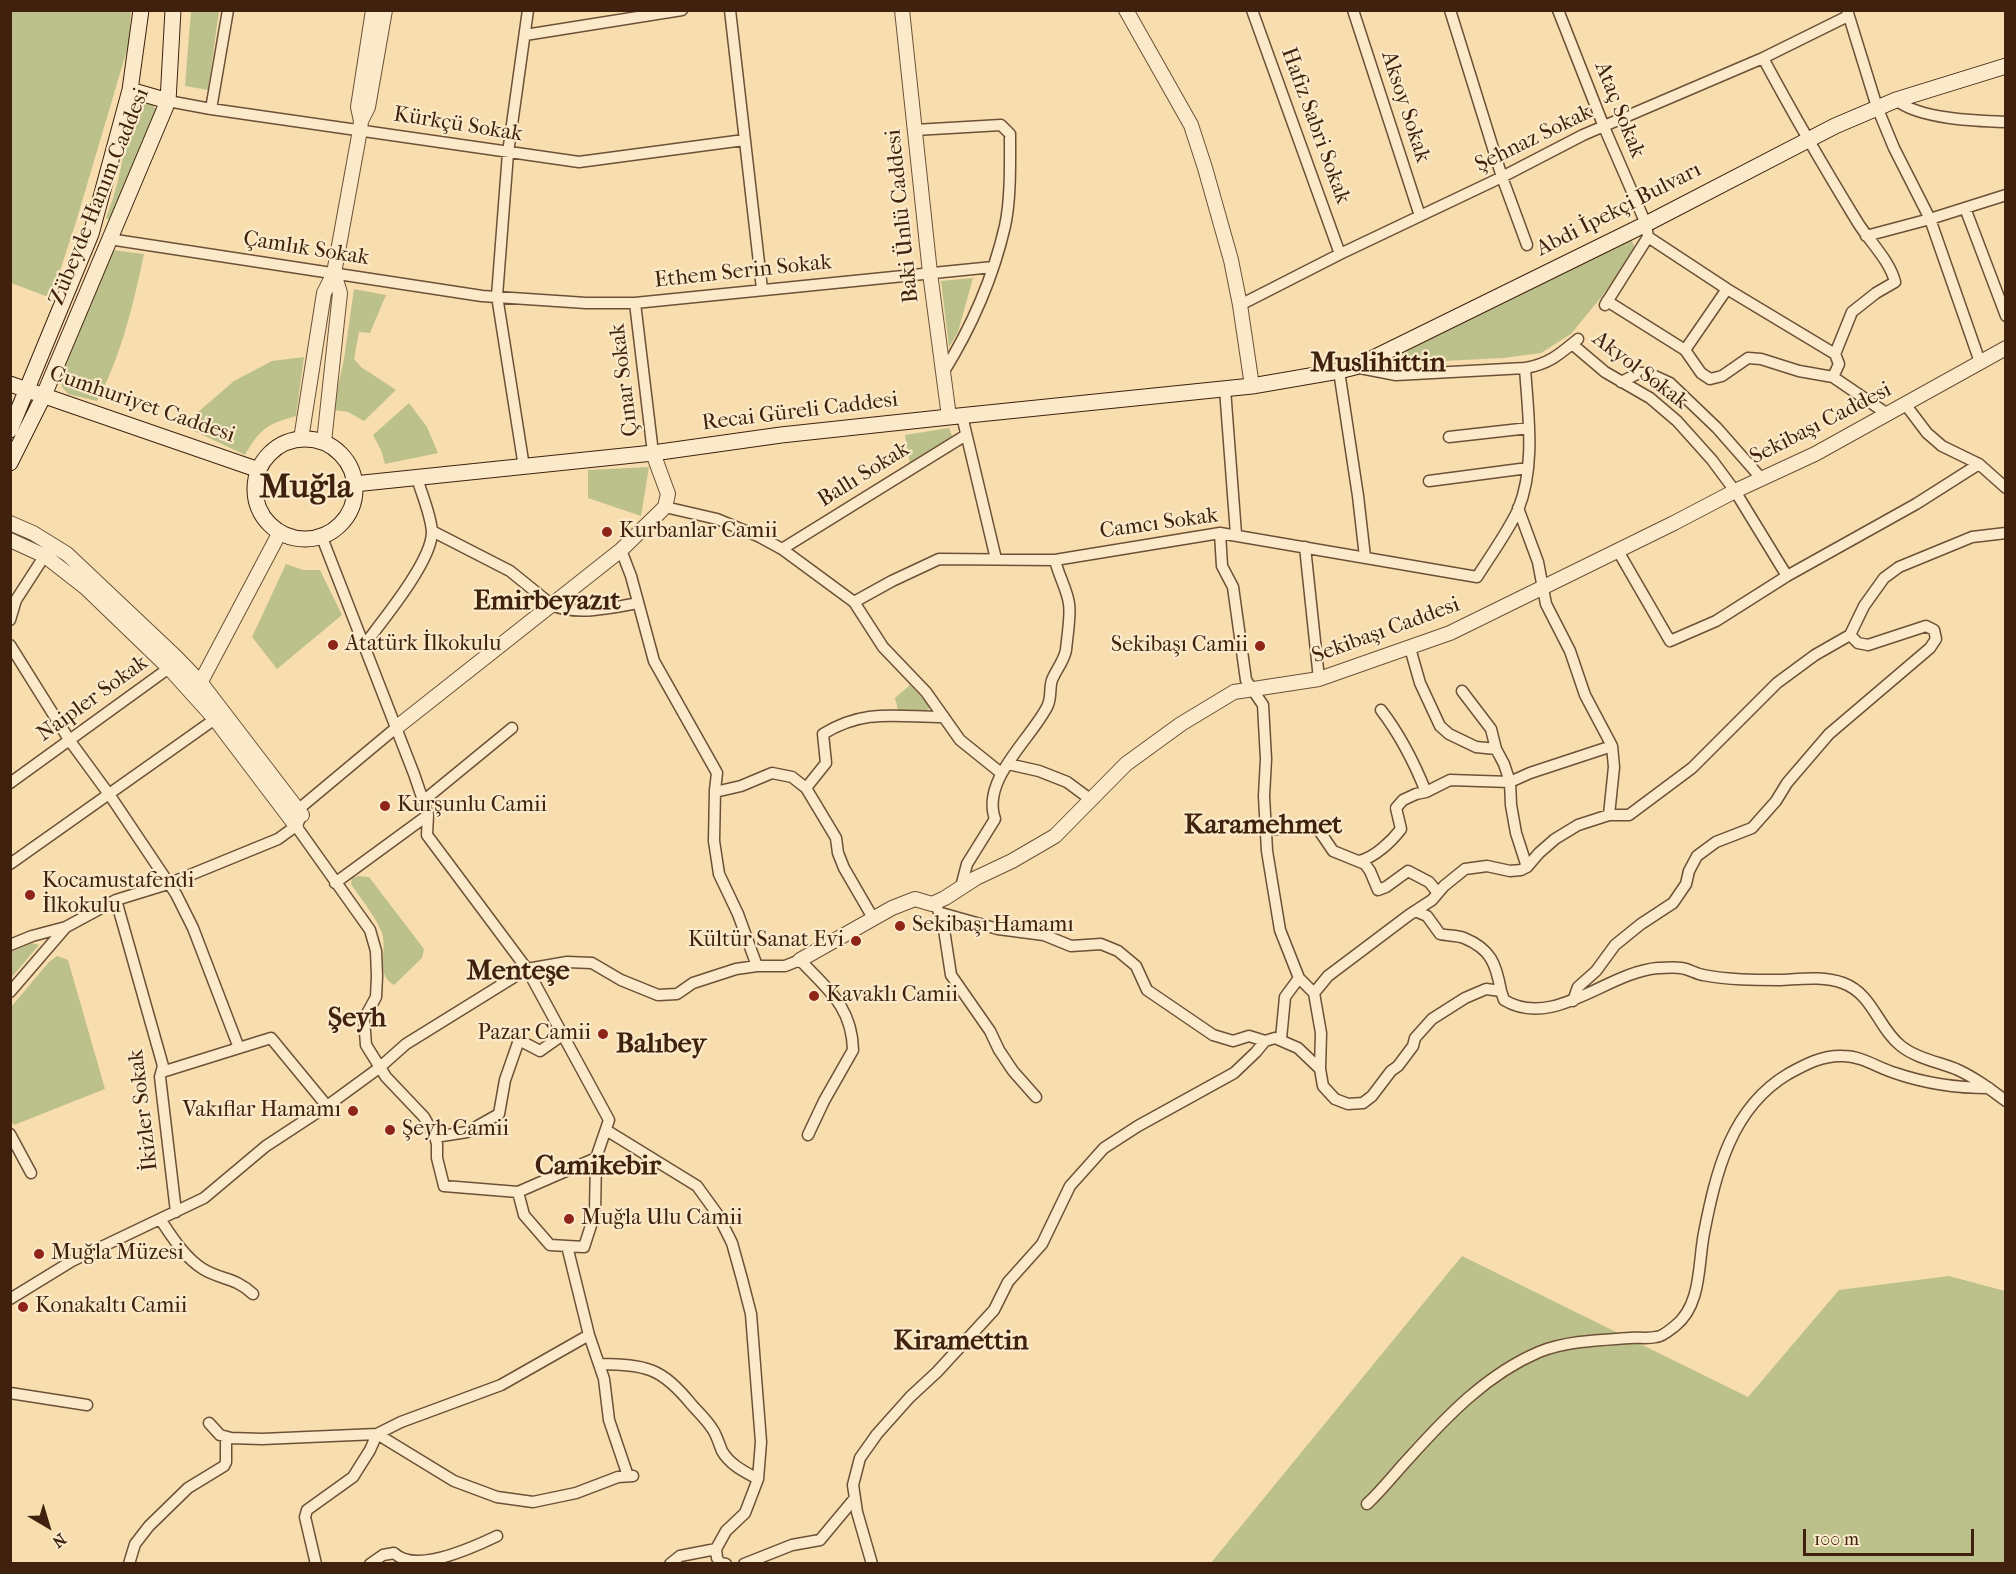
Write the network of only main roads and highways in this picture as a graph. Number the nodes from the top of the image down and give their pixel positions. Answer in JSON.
{"nodes":[{"id":1,"x":141,"y":10,"type":"edge"},
{"id":2,"x":173,"y":10,"type":"edge"},
{"id":3,"x":2006,"y":66,"type":"edge"},
{"id":4,"x":130,"y":90,"type":"junction"},
{"id":5,"x":168,"y":101,"type":"junction"},
{"id":6,"x":91,"y":234,"type":"junction"},
{"id":7,"x":110,"y":239,"type":"junction"},
{"id":8,"x":10,"y":384,"type":"edge"},
{"id":9,"x":1252,"y":386,"type":"joint"},
{"id":10,"x":28,"y":390,"type":"junction"},
{"id":11,"x":44,"y":395,"type":"junction"},
{"id":12,"x":10,"y":430,"type":"edge"},
{"id":13,"x":10,"y":463,"type":"edge"},
{"id":14,"x":259,"y":470,"type":"junction"},
{"id":15,"x":354,"y":484,"type":"junction"}],
"edges":[{"from":1,"to":4,"type":"main road","name":"Zübeyde Hanım Caddesi"},
{"from":2,"to":5,"type":"main road","name":"Zübeyde Hanım Caddesi"},
{"from":3,"to":9,"type":"main road","name":"Abdi İpekçi Bulvarı"},
{"from":4,"to":5,"type":"main road"},
{"from":4,"to":6,"type":"main road","name":"Zübeyde Hanım Caddesi"},
{"from":5,"to":7,"type":"main road","name":"Zübeyde Hanım Caddesi"},
{"from":6,"to":7,"type":"main road"},
{"from":6,"to":10,"type":"main road","name":"Zübeyde Hanım Caddesi"},
{"from":7,"to":11,"type":"main road","name":"Zübeyde Hanım Caddesi"},
{"from":8,"to":10,"type":"main road","name":"Cumhuriyet Caddesi"},
{"from":9,"to":15,"type":"main road","name":"Recai Güreli Caddesi"},
{"from":10,"to":11,"type":"main road","name":"Cumhuriyet Caddesi"},
{"from":10,"to":12,"type":"main road","name":"Zübeyde Hanım Caddesi"},
{"from":11,"to":13,"type":"main road","name":"Zübeyde Hanım Caddesi"},
{"from":11,"to":14,"type":"main road","name":"Cumhuriyet Caddesi"},
{"from":14,"to":15,"type":"main road"},
{"from":14,"to":15,"type":"main road"}]}
